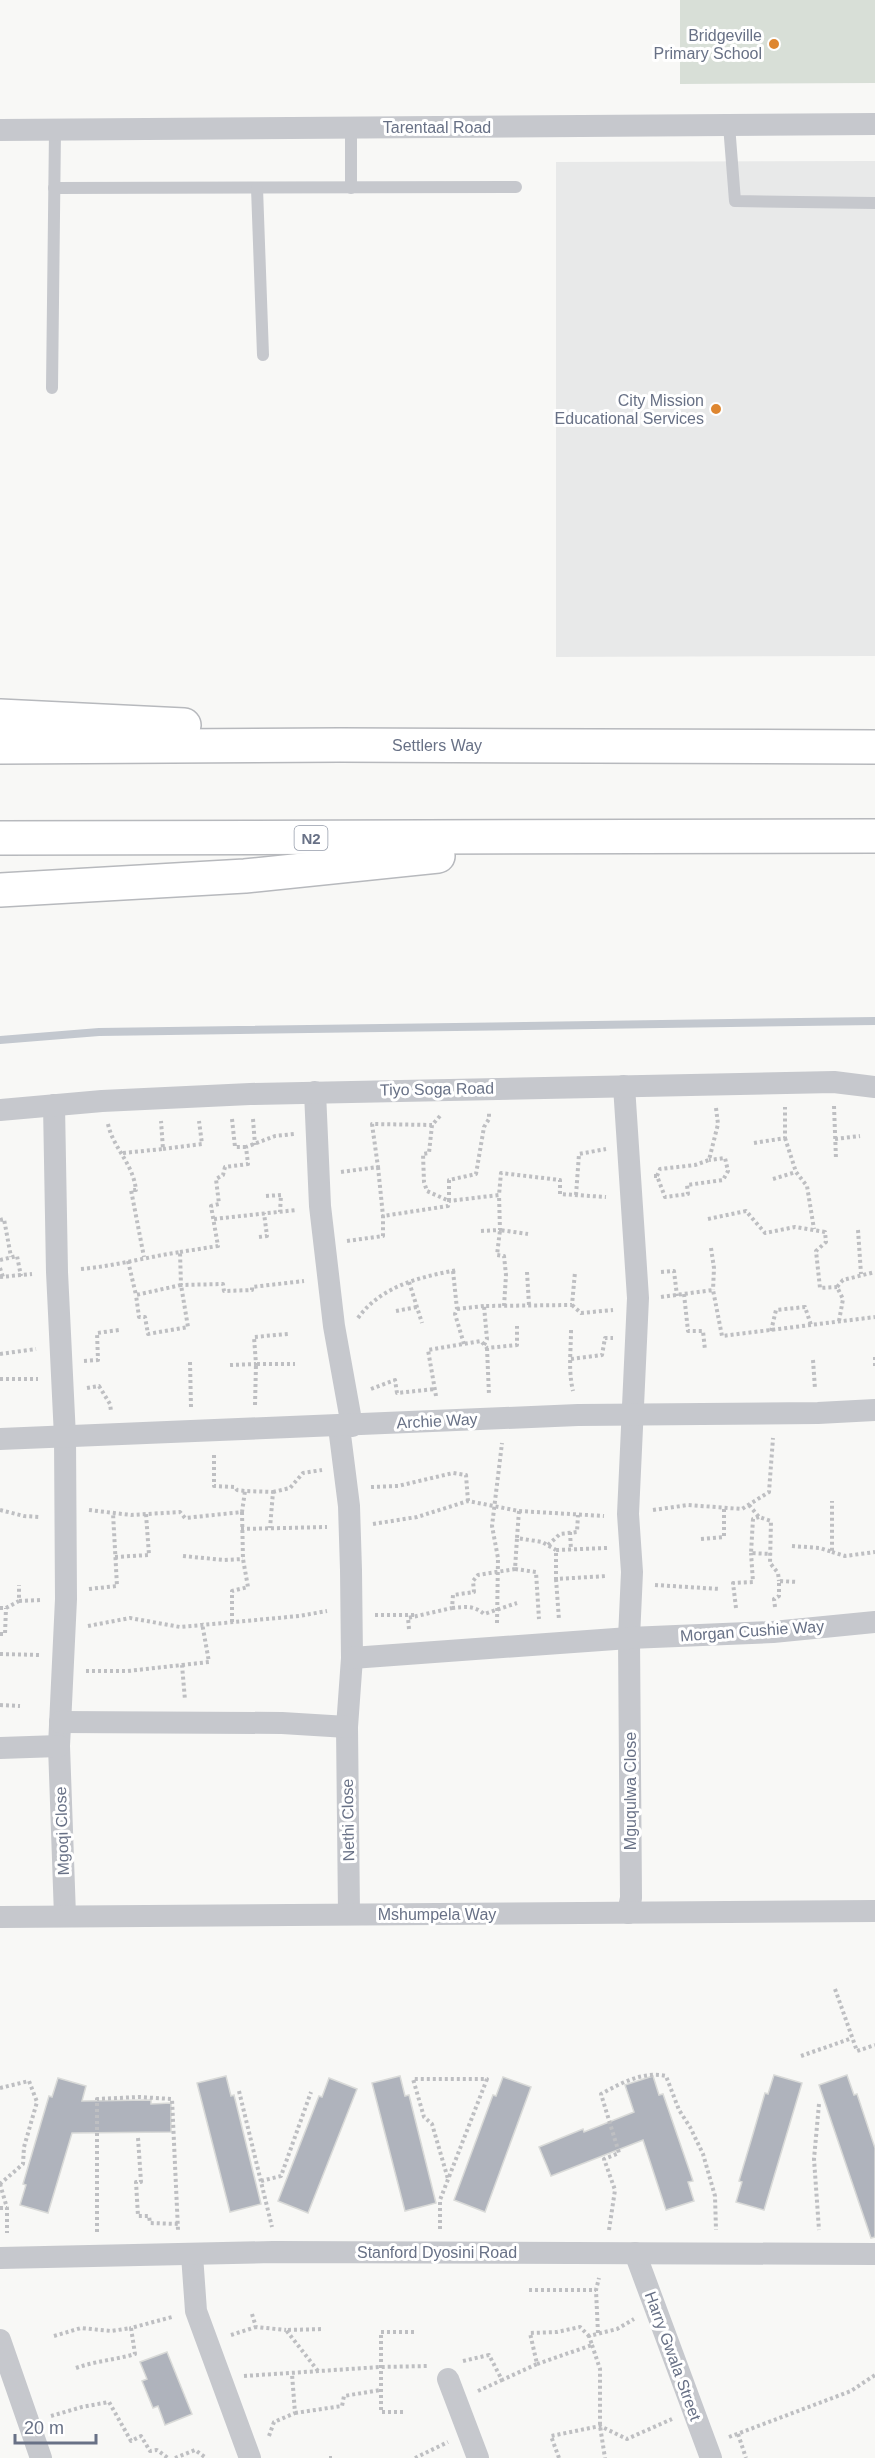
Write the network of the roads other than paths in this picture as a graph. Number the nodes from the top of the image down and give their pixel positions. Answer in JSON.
{"nodes":[{"id":1,"x":875,"y":124,"type":"edge"},
{"id":2,"x":729,"y":125,"type":"junction"},
{"id":3,"x":351,"y":127,"type":"junction"},
{"id":4,"x":0,"y":130,"type":"edge"},
{"id":5,"x":55,"y":130,"type":"junction"},
{"id":6,"x":516,"y":187,"type":"dead end"},
{"id":7,"x":54,"y":188,"type":"junction"},
{"id":8,"x":257,"y":188,"type":"junction"},
{"id":9,"x":351,"y":188,"type":"junction"},
{"id":10,"x":875,"y":203,"type":"edge"},
{"id":11,"x":263,"y":355,"type":"dead end"},
{"id":12,"x":52,"y":388,"type":"dead end"},
{"id":13,"x":0,"y":716,"type":"edge"},
{"id":14,"x":340,"y":745,"type":"junction"},
{"id":15,"x":0,"y":747,"type":"edge"},
{"id":16,"x":875,"y":747,"type":"edge"},
{"id":17,"x":875,"y":836,"type":"edge"},
{"id":18,"x":0,"y":838,"type":"edge"},
{"id":19,"x":622,"y":838,"type":"junction"},
{"id":20,"x":0,"y":890,"type":"edge"},
{"id":21,"x":624,"y":1086,"type":"junction"},
{"id":22,"x":875,"y":1087,"type":"edge"},
{"id":23,"x":315,"y":1092,"type":"junction"},
{"id":24,"x":54,"y":1105,"type":"junction"},
{"id":25,"x":0,"y":1110,"type":"edge"},
{"id":26,"x":875,"y":1410,"type":"edge"},
{"id":27,"x":633,"y":1414,"type":"junction"},
{"id":28,"x":346,"y":1426,"type":"junction"},
{"id":29,"x":65,"y":1437,"type":"junction"},
{"id":30,"x":0,"y":1439,"type":"edge"},
{"id":31,"x":875,"y":1622,"type":"edge"},
{"id":32,"x":629,"y":1638,"type":"junction"},
{"id":33,"x":352,"y":1658,"type":"junction"},
{"id":34,"x":60,"y":1722,"type":"junction"},
{"id":35,"x":347,"y":1727,"type":"junction"},
{"id":36,"x":59,"y":1746,"type":"junction"},
{"id":37,"x":0,"y":1748,"type":"edge"},
{"id":38,"x":875,"y":1911,"type":"edge"},
{"id":39,"x":628,"y":1913,"type":"junction"},
{"id":40,"x":349,"y":1914,"type":"junction"},
{"id":41,"x":0,"y":1917,"type":"edge"},
{"id":42,"x":65,"y":1917,"type":"junction"},
{"id":43,"x":635,"y":2253,"type":"junction"},
{"id":44,"x":875,"y":2254,"type":"edge"},
{"id":45,"x":184,"y":2255,"type":"junction"},
{"id":46,"x":4,"y":2258,"type":"edge"},
{"id":47,"x":0,"y":2340,"type":"edge"},
{"id":48,"x":445,"y":2373,"type":"road end"},
{"id":49,"x":248,"y":2452,"type":"edge"},
{"id":50,"x":709,"y":2452,"type":"edge"},
{"id":51,"x":41,"y":2458,"type":"edge"},
{"id":52,"x":477,"y":2458,"type":"edge"}],
"edges":[{"from":1,"to":2,"type":"street","name":"Tarentaal Road"},
{"from":2,"to":3,"type":"street","name":"Tarentaal Road"},
{"from":2,"to":10,"type":"lane"},
{"from":3,"to":5,"type":"street","name":"Tarentaal Road"},
{"from":3,"to":9,"type":"lane"},
{"from":4,"to":5,"type":"street","name":"Tarentaal Road"},
{"from":5,"to":7,"type":"lane"},
{"from":6,"to":9,"type":"lane"},
{"from":7,"to":8,"type":"lane"},
{"from":7,"to":12,"type":"lane"},
{"from":8,"to":9,"type":"lane"},
{"from":8,"to":11,"type":"lane"},
{"from":13,"to":14,"type":"highway"},
{"from":14,"to":15,"type":"highway","name":"Settlers Way"},
{"from":14,"to":16,"type":"highway","name":"Settlers Way"},
{"from":17,"to":19,"type":"highway","number":"N2"},
{"from":18,"to":19,"type":"highway","number":"N2"},
{"from":19,"to":20,"type":"highway"},
{"from":21,"to":22,"type":"street","name":"Tiyo Soga Road"},
{"from":21,"to":23,"type":"street","name":"Tiyo Soga Road"},
{"from":21,"to":27,"type":"street","name":"Mguqulwa Close"},
{"from":23,"to":24,"type":"street","name":"Tiyo Soga Road"},
{"from":23,"to":28,"type":"street","name":"Nethi Close"},
{"from":24,"to":25,"type":"street","name":"Tiyo Soga Road"},
{"from":24,"to":29,"type":"street","name":"Mgoqi Close"},
{"from":26,"to":27,"type":"street","name":"Archie Way"},
{"from":27,"to":28,"type":"street","name":"Archie Way"},
{"from":27,"to":32,"type":"street","name":"Mguqulwa Close"},
{"from":28,"to":29,"type":"street","name":"Archie Way"},
{"from":28,"to":33,"type":"street","name":"Nethi Close"},
{"from":29,"to":30,"type":"street","name":"Archie Way"},
{"from":29,"to":34,"type":"street","name":"Mgoqi Close"},
{"from":31,"to":32,"type":"street","name":"Morgan Cushie Way"},
{"from":32,"to":33,"type":"street","name":"Morgan Cushie Way"},
{"from":32,"to":39,"type":"street","name":"Mguqulwa Close"},
{"from":33,"to":35,"type":"street","name":"Nethi Close"},
{"from":34,"to":35,"type":"street"},
{"from":34,"to":36,"type":"street","name":"Mgoqi Close"},
{"from":35,"to":40,"type":"street","name":"Nethi Close"},
{"from":36,"to":37,"type":"street"},
{"from":36,"to":42,"type":"street","name":"Mgoqi Close"},
{"from":38,"to":39,"type":"street","name":"Mshumpela Way"},
{"from":39,"to":40,"type":"street","name":"Mshumpela Way"},
{"from":40,"to":42,"type":"street","name":"Mshumpela Way"},
{"from":41,"to":42,"type":"street","name":"Mshumpela Way"},
{"from":43,"to":44,"type":"street","name":"Stanford Dyosini Road"},
{"from":43,"to":45,"type":"street","name":"Stanford Dyosini Road"},
{"from":43,"to":50,"type":"street","name":"Harry Gwala Street"},
{"from":45,"to":46,"type":"street","name":"Stanford Dyosini Road"},
{"from":45,"to":49,"type":"street"},
{"from":47,"to":51,"type":"street"},
{"from":48,"to":52,"type":"street"}]}
